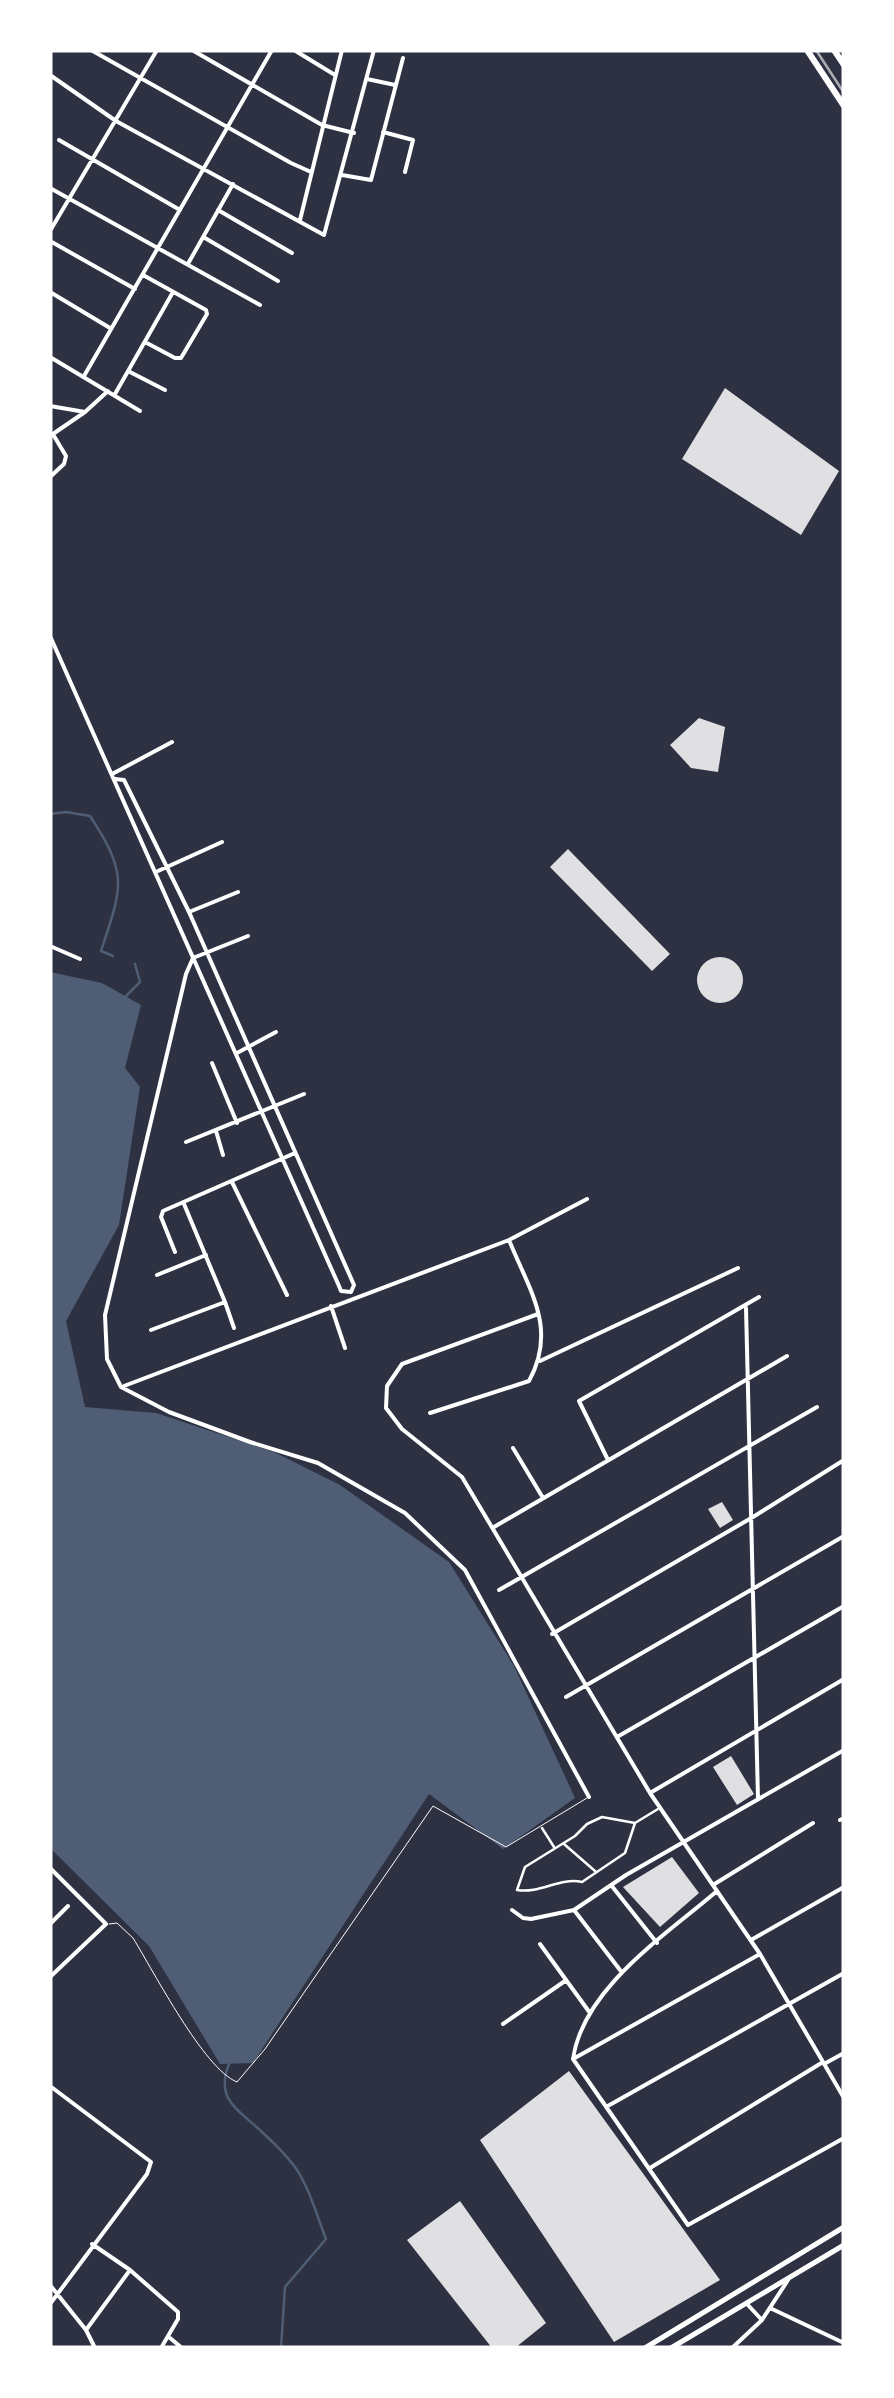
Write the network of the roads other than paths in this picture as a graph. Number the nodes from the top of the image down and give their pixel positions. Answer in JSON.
{"nodes":[{"id":1,"x":91,"y":50,"type":"edge"},
{"id":2,"x":157,"y":50,"type":"edge"},
{"id":3,"x":192,"y":50,"type":"edge"},
{"id":4,"x":272,"y":50,"type":"edge"},
{"id":5,"x":294,"y":50,"type":"edge"},
{"id":6,"x":342,"y":50,"type":"edge"},
{"id":7,"x":374,"y":50,"type":"edge"},
{"id":8,"x":807,"y":50,"type":"edge"},
{"id":9,"x":834,"y":50,"type":"edge"},
{"id":10,"x":402,"y":58,"type":"dead end"},
{"id":11,"x":844,"y":64,"type":"edge"},
{"id":12,"x":50,"y":75,"type":"edge"},
{"id":13,"x":335,"y":75,"type":"junction"},
{"id":14,"x":140,"y":78,"type":"junction"},
{"id":15,"x":367,"y":79,"type":"junction"},
{"id":16,"x":252,"y":85,"type":"junction"},
{"id":17,"x":395,"y":85,"type":"junction"},
{"id":18,"x":844,"y":106,"type":"edge"},
{"id":19,"x":116,"y":121,"type":"junction"},
{"id":20,"x":322,"y":125,"type":"junction"},
{"id":21,"x":228,"y":128,"type":"junction"},
{"id":22,"x":384,"y":132,"type":"junction"},
{"id":23,"x":354,"y":134,"type":"junction"},
{"id":24,"x":59,"y":140,"type":"dead end"},
{"id":25,"x":92,"y":160,"type":"junction"},
{"id":26,"x":204,"y":170,"type":"junction"},
{"id":27,"x":311,"y":172,"type":"junction"},
{"id":28,"x":406,"y":172,"type":"dead end"},
{"id":29,"x":342,"y":175,"type":"junction"},
{"id":30,"x":233,"y":184,"type":"junction"},
{"id":31,"x":50,"y":188,"type":"edge"},
{"id":32,"x":69,"y":198,"type":"junction"},
{"id":33,"x":180,"y":210,"type":"junction"},
{"id":34,"x":218,"y":210,"type":"junction"},
{"id":35,"x":300,"y":222,"type":"junction"},
{"id":36,"x":50,"y":230,"type":"edge"},
{"id":37,"x":203,"y":237,"type":"junction"},
{"id":38,"x":50,"y":241,"type":"edge"},
{"id":39,"x":158,"y":248,"type":"junction"},
{"id":40,"x":292,"y":253,"type":"dead end"},
{"id":41,"x":188,"y":264,"type":"junction"},
{"id":42,"x":143,"y":274,"type":"junction"},
{"id":43,"x":278,"y":282,"type":"dead end"},
{"id":44,"x":135,"y":288,"type":"junction"},
{"id":45,"x":50,"y":292,"type":"edge"},
{"id":46,"x":174,"y":292,"type":"junction"},
{"id":47,"x":260,"y":304,"type":"dead end"},
{"id":48,"x":111,"y":329,"type":"junction"},
{"id":49,"x":145,"y":342,"type":"junction"},
{"id":50,"x":50,"y":357,"type":"edge"},
{"id":51,"x":128,"y":371,"type":"junction"},
{"id":52,"x":84,"y":376,"type":"junction"},
{"id":53,"x":166,"y":390,"type":"dead end"},
{"id":54,"x":108,"y":391,"type":"junction"},
{"id":55,"x":115,"y":394,"type":"junction"},
{"id":56,"x":50,"y":406,"type":"edge"},
{"id":57,"x":140,"y":411,"type":"dead end"},
{"id":58,"x":85,"y":412,"type":"junction"},
{"id":59,"x":52,"y":436,"type":"edge"},
{"id":60,"x":50,"y":477,"type":"edge"},
{"id":61,"x":50,"y":636,"type":"edge"},
{"id":62,"x":172,"y":742,"type":"dead end"},
{"id":63,"x":114,"y":776,"type":"junction"},
{"id":64,"x":222,"y":842,"type":"dead end"},
{"id":65,"x":168,"y":866,"type":"junction"},
{"id":66,"x":156,"y":871,"type":"junction"},
{"id":67,"x":238,"y":892,"type":"dead end"},
{"id":68,"x":188,"y":912,"type":"junction"},
{"id":69,"x":248,"y":936,"type":"dead end"},
{"id":70,"x":50,"y":946,"type":"edge"},
{"id":71,"x":207,"y":953,"type":"junction"},
{"id":72,"x":194,"y":958,"type":"junction"},
{"id":73,"x":80,"y":959,"type":"dead end"},
{"id":74,"x":276,"y":1032,"type":"dead end"},
{"id":75,"x":250,"y":1046,"type":"junction"},
{"id":76,"x":238,"y":1053,"type":"junction"},
{"id":77,"x":212,"y":1063,"type":"dead end"},
{"id":78,"x":304,"y":1094,"type":"dead end"},
{"id":79,"x":276,"y":1106,"type":"junction"},
{"id":80,"x":263,"y":1112,"type":"junction"},
{"id":81,"x":236,"y":1123,"type":"junction"},
{"id":82,"x":216,"y":1130,"type":"junction"},
{"id":83,"x":186,"y":1142,"type":"dead end"},
{"id":84,"x":295,"y":1153,"type":"junction"},
{"id":85,"x":223,"y":1155,"type":"dead end"},
{"id":86,"x":282,"y":1159,"type":"junction"},
{"id":87,"x":231,"y":1181,"type":"junction"},
{"id":88,"x":587,"y":1199,"type":"dead end"},
{"id":89,"x":184,"y":1202,"type":"junction"},
{"id":90,"x":509,"y":1240,"type":"junction"},
{"id":91,"x":335,"y":1242,"type":"junction"},
{"id":92,"x":322,"y":1248,"type":"junction"},
{"id":93,"x":175,"y":1252,"type":"dead end"},
{"id":94,"x":206,"y":1255,"type":"junction"},
{"id":95,"x":738,"y":1268,"type":"dead end"},
{"id":96,"x":156,"y":1275,"type":"dead end"},
{"id":97,"x":286,"y":1295,"type":"dead end"},
{"id":98,"x":760,"y":1297,"type":"dead end"},
{"id":99,"x":225,"y":1302,"type":"junction"},
{"id":100,"x":330,"y":1306,"type":"junction"},
{"id":101,"x":746,"y":1308,"type":"junction"},
{"id":102,"x":538,"y":1314,"type":"junction"},
{"id":103,"x":234,"y":1328,"type":"dead end"},
{"id":104,"x":151,"y":1330,"type":"dead end"},
{"id":105,"x":345,"y":1348,"type":"dead end"},
{"id":106,"x":788,"y":1356,"type":"dead end"},
{"id":107,"x":540,"y":1361,"type":"junction"},
{"id":108,"x":748,"y":1379,"type":"junction"},
{"id":109,"x":121,"y":1387,"type":"junction"},
{"id":110,"x":817,"y":1408,"type":"dead end"},
{"id":111,"x":430,"y":1413,"type":"dead end"},
{"id":112,"x":750,"y":1447,"type":"junction"},
{"id":113,"x":513,"y":1448,"type":"dead end"},
{"id":114,"x":608,"y":1460,"type":"junction"},
{"id":115,"x":844,"y":1460,"type":"edge"},
{"id":116,"x":543,"y":1498,"type":"junction"},
{"id":117,"x":752,"y":1517,"type":"junction"},
{"id":118,"x":492,"y":1528,"type":"junction"},
{"id":119,"x":844,"y":1536,"type":"edge"},
{"id":120,"x":520,"y":1576,"type":"junction"},
{"id":121,"x":753,"y":1588,"type":"junction"},
{"id":122,"x":499,"y":1590,"type":"dead end"},
{"id":123,"x":844,"y":1606,"type":"edge"},
{"id":124,"x":552,"y":1634,"type":"junction"},
{"id":125,"x":756,"y":1658,"type":"junction"},
{"id":126,"x":844,"y":1679,"type":"edge"},
{"id":127,"x":586,"y":1686,"type":"junction"},
{"id":128,"x":566,"y":1697,"type":"dead end"},
{"id":129,"x":756,"y":1732,"type":"junction"},
{"id":130,"x":616,"y":1738,"type":"junction"},
{"id":131,"x":844,"y":1750,"type":"edge"},
{"id":132,"x":650,"y":1794,"type":"junction"},
{"id":133,"x":589,"y":1797,"type":"joint"},
{"id":134,"x":758,"y":1799,"type":"junction"},
{"id":135,"x":659,"y":1808,"type":"junction"},
{"id":136,"x":635,"y":1822,"type":"junction"},
{"id":137,"x":812,"y":1823,"type":"dead end"},
{"id":138,"x":542,"y":1828,"type":"dead end"},
{"id":139,"x":564,"y":1843,"type":"junction"},
{"id":140,"x":681,"y":1843,"type":"junction"},
{"id":141,"x":555,"y":1848,"type":"junction"},
{"id":142,"x":50,"y":1868,"type":"edge"},
{"id":143,"x":597,"y":1872,"type":"junction"},
{"id":144,"x":610,"y":1884,"type":"junction"},
{"id":145,"x":844,"y":1887,"type":"edge"},
{"id":146,"x":715,"y":1888,"type":"junction"},
{"id":147,"x":517,"y":1890,"type":"junction"},
{"id":148,"x":509,"y":1894,"type":"dead end"},
{"id":149,"x":68,"y":1906,"type":"dead end"},
{"id":150,"x":512,"y":1910,"type":"dead end"},
{"id":151,"x":574,"y":1910,"type":"junction"},
{"id":152,"x":50,"y":1924,"type":"edge"},
{"id":153,"x":106,"y":1924,"type":"junction"},
{"id":154,"x":751,"y":1940,"type":"junction"},
{"id":155,"x":657,"y":1942,"type":"junction"},
{"id":156,"x":540,"y":1944,"type":"dead end"},
{"id":157,"x":760,"y":1954,"type":"junction"},
{"id":158,"x":622,"y":1972,"type":"junction"},
{"id":159,"x":844,"y":1972,"type":"edge"},
{"id":160,"x":50,"y":1977,"type":"edge"},
{"id":161,"x":565,"y":1981,"type":"junction"},
{"id":162,"x":788,"y":2004,"type":"junction"},
{"id":163,"x":590,"y":2013,"type":"junction"},
{"id":164,"x":503,"y":2024,"type":"dead end"},
{"id":165,"x":844,"y":2053,"type":"edge"},
{"id":166,"x":572,"y":2060,"type":"junction"},
{"id":167,"x":824,"y":2063,"type":"junction"},
{"id":168,"x":50,"y":2086,"type":"edge"},
{"id":169,"x":844,"y":2098,"type":"edge"},
{"id":170,"x":606,"y":2107,"type":"junction"},
{"id":171,"x":844,"y":2138,"type":"edge"},
{"id":172,"x":650,"y":2168,"type":"junction"},
{"id":173,"x":844,"y":2227,"type":"edge"},
{"id":174,"x":92,"y":2244,"type":"junction"},
{"id":175,"x":844,"y":2245,"type":"edge"},
{"id":176,"x":130,"y":2270,"type":"junction"},
{"id":177,"x":790,"y":2276,"type":"junction"},
{"id":178,"x":50,"y":2284,"type":"edge"},
{"id":179,"x":58,"y":2292,"type":"junction"},
{"id":180,"x":50,"y":2304,"type":"edge"},
{"id":181,"x":748,"y":2304,"type":"junction"},
{"id":182,"x":770,"y":2308,"type":"junction"},
{"id":183,"x":762,"y":2320,"type":"junction"},
{"id":184,"x":86,"y":2330,"type":"junction"},
{"id":185,"x":169,"y":2337,"type":"junction"},
{"id":186,"x":844,"y":2343,"type":"edge"},
{"id":187,"x":93,"y":2347,"type":"edge"},
{"id":188,"x":161,"y":2348,"type":"edge"},
{"id":189,"x":182,"y":2348,"type":"edge"},
{"id":190,"x":646,"y":2348,"type":"edge"},
{"id":191,"x":671,"y":2348,"type":"edge"},
{"id":192,"x":732,"y":2348,"type":"edge"}],
"edges":[{"from":1,"to":14,"type":"street"},
{"from":2,"to":14,"type":"street"},
{"from":3,"to":16,"type":"street"},
{"from":4,"to":16,"type":"street"},
{"from":5,"to":13,"type":"street"},
{"from":6,"to":13,"type":"street"},
{"from":7,"to":15,"type":"street"},
{"from":8,"to":18,"type":"main road"},
{"from":9,"to":11,"type":"main road"},
{"from":10,"to":17,"type":"street"},
{"from":12,"to":19,"type":"street"},
{"from":13,"to":20,"type":"street"},
{"from":14,"to":19,"type":"street"},
{"from":14,"to":21,"type":"street"},
{"from":15,"to":17,"type":"street"},
{"from":15,"to":23,"type":"street"},
{"from":16,"to":20,"type":"street"},
{"from":16,"to":21,"type":"street"},
{"from":17,"to":22,"type":"street"},
{"from":19,"to":25,"type":"street"},
{"from":19,"to":26,"type":"street"},
{"from":20,"to":23,"type":"street"},
{"from":20,"to":27,"type":"street"},
{"from":21,"to":26,"type":"street"},
{"from":21,"to":27,"type":"street"},
{"from":22,"to":28,"type":"street"},
{"from":22,"to":29,"type":"street"},
{"from":23,"to":29,"type":"street"},
{"from":24,"to":25,"type":"street"},
{"from":25,"to":32,"type":"street"},
{"from":25,"to":33,"type":"street"},
{"from":26,"to":30,"type":"street"},
{"from":26,"to":33,"type":"street"},
{"from":27,"to":35,"type":"street"},
{"from":29,"to":35,"type":"street"},
{"from":30,"to":34,"type":"street"},
{"from":30,"to":35,"type":"street"},
{"from":31,"to":32,"type":"street"},
{"from":32,"to":36,"type":"street"},
{"from":32,"to":39,"type":"street"},
{"from":33,"to":39,"type":"street"},
{"from":34,"to":37,"type":"street"},
{"from":34,"to":40,"type":"street"},
{"from":37,"to":41,"type":"street"},
{"from":37,"to":43,"type":"street"},
{"from":38,"to":44,"type":"street"},
{"from":39,"to":41,"type":"street"},
{"from":39,"to":42,"type":"street"},
{"from":41,"to":47,"type":"street"},
{"from":42,"to":44,"type":"street"},
{"from":42,"to":46,"type":"street"},
{"from":44,"to":48,"type":"street"},
{"from":45,"to":48,"type":"street"},
{"from":46,"to":49,"type":"street"},
{"from":46,"to":49,"type":"street"},
{"from":48,"to":52,"type":"street"},
{"from":49,"to":51,"type":"street"},
{"from":50,"to":52,"type":"street"},
{"from":51,"to":53,"type":"street"},
{"from":51,"to":55,"type":"street"},
{"from":52,"to":54,"type":"street"},
{"from":54,"to":55,"type":"street"},
{"from":54,"to":58,"type":"street"},
{"from":55,"to":57,"type":"street"},
{"from":56,"to":58,"type":"street"},
{"from":58,"to":59,"type":"street"},
{"from":59,"to":60,"type":"street"},
{"from":61,"to":63,"type":"street"},
{"from":62,"to":63,"type":"street"},
{"from":63,"to":65,"type":"street"},
{"from":63,"to":66,"type":"street"},
{"from":64,"to":65,"type":"street"},
{"from":65,"to":66,"type":"street"},
{"from":65,"to":68,"type":"street"},
{"from":66,"to":72,"type":"street"},
{"from":67,"to":68,"type":"street"},
{"from":68,"to":71,"type":"street"},
{"from":69,"to":71,"type":"street"},
{"from":70,"to":73,"type":"street"},
{"from":71,"to":72,"type":"street"},
{"from":71,"to":75,"type":"street"},
{"from":72,"to":76,"type":"street"},
{"from":72,"to":109,"type":"street"},
{"from":74,"to":75,"type":"street"},
{"from":75,"to":76,"type":"street"},
{"from":75,"to":79,"type":"street"},
{"from":76,"to":80,"type":"street"},
{"from":77,"to":81,"type":"street"},
{"from":78,"to":79,"type":"street"},
{"from":79,"to":80,"type":"street"},
{"from":79,"to":84,"type":"street"},
{"from":80,"to":81,"type":"street"},
{"from":80,"to":86,"type":"street"},
{"from":81,"to":82,"type":"street"},
{"from":82,"to":83,"type":"street"},
{"from":82,"to":85,"type":"street"},
{"from":84,"to":86,"type":"street"},
{"from":84,"to":91,"type":"street"},
{"from":86,"to":87,"type":"street"},
{"from":86,"to":92,"type":"street"},
{"from":87,"to":89,"type":"street"},
{"from":87,"to":97,"type":"street"},
{"from":88,"to":90,"type":"street"},
{"from":89,"to":93,"type":"street"},
{"from":89,"to":94,"type":"street"},
{"from":90,"to":100,"type":"street"},
{"from":90,"to":102,"type":"street"},
{"from":91,"to":92,"type":"street"},
{"from":91,"to":92,"type":"street"},
{"from":94,"to":96,"type":"street"},
{"from":94,"to":99,"type":"street"},
{"from":95,"to":107,"type":"street"},
{"from":98,"to":101,"type":"street"},
{"from":99,"to":103,"type":"street"},
{"from":99,"to":104,"type":"street"},
{"from":100,"to":105,"type":"street"},
{"from":100,"to":109,"type":"street"},
{"from":101,"to":108,"type":"street"},
{"from":101,"to":114,"type":"street"},
{"from":102,"to":107,"type":"street"},
{"from":102,"to":118,"type":"street"},
{"from":106,"to":108,"type":"street"},
{"from":107,"to":111,"type":"street"},
{"from":108,"to":112,"type":"street"},
{"from":108,"to":114,"type":"street"},
{"from":109,"to":133,"type":"street"},
{"from":110,"to":112,"type":"street"},
{"from":112,"to":117,"type":"street"},
{"from":112,"to":120,"type":"street"},
{"from":113,"to":116,"type":"street"},
{"from":114,"to":116,"type":"street"},
{"from":115,"to":117,"type":"street"},
{"from":116,"to":118,"type":"street"},
{"from":117,"to":121,"type":"street"},
{"from":117,"to":124,"type":"street"},
{"from":118,"to":120,"type":"street"},
{"from":119,"to":121,"type":"street"},
{"from":120,"to":122,"type":"street"},
{"from":120,"to":124,"type":"street"},
{"from":121,"to":125,"type":"street"},
{"from":121,"to":127,"type":"street"},
{"from":123,"to":125,"type":"street"},
{"from":124,"to":127,"type":"street"},
{"from":125,"to":129,"type":"street"},
{"from":125,"to":130,"type":"street"},
{"from":126,"to":129,"type":"street"},
{"from":127,"to":128,"type":"street"},
{"from":127,"to":130,"type":"street"},
{"from":129,"to":132,"type":"street"},
{"from":129,"to":134,"type":"street"},
{"from":130,"to":132,"type":"street"},
{"from":131,"to":134,"type":"street"},
{"from":132,"to":135,"type":"street"},
{"from":133,"to":153,"type":"lane"},
{"from":134,"to":140,"type":"street"},
{"from":135,"to":136,"type":"street"},
{"from":135,"to":140,"type":"street"},
{"from":136,"to":139,"type":"street"},
{"from":136,"to":143,"type":"street"},
{"from":137,"to":146,"type":"street"},
{"from":138,"to":141,"type":"street"},
{"from":139,"to":141,"type":"street"},
{"from":139,"to":143,"type":"street"},
{"from":140,"to":144,"type":"street"},
{"from":140,"to":146,"type":"street"},
{"from":141,"to":147,"type":"street"},
{"from":142,"to":153,"type":"street"},
{"from":143,"to":147,"type":"street"},
{"from":144,"to":151,"type":"street"},
{"from":144,"to":155,"type":"street"},
{"from":145,"to":154,"type":"street"},
{"from":146,"to":154,"type":"street"},
{"from":146,"to":155,"type":"street"},
{"from":147,"to":148,"type":"street"},
{"from":149,"to":152,"type":"street"},
{"from":150,"to":151,"type":"street"},
{"from":151,"to":158,"type":"street"},
{"from":153,"to":160,"type":"street"},
{"from":154,"to":157,"type":"street"},
{"from":155,"to":158,"type":"street"},
{"from":156,"to":161,"type":"street"},
{"from":157,"to":162,"type":"street"},
{"from":157,"to":166,"type":"street"},
{"from":158,"to":163,"type":"street"},
{"from":159,"to":162,"type":"street"},
{"from":161,"to":163,"type":"street"},
{"from":161,"to":164,"type":"street"},
{"from":162,"to":167,"type":"street"},
{"from":162,"to":170,"type":"street"},
{"from":163,"to":166,"type":"street"},
{"from":165,"to":167,"type":"street"},
{"from":166,"to":170,"type":"street"},
{"from":167,"to":169,"type":"street"},
{"from":167,"to":172,"type":"street"},
{"from":168,"to":174,"type":"street"},
{"from":170,"to":172,"type":"street"},
{"from":171,"to":172,"type":"street"},
{"from":173,"to":190,"type":"main road"},
{"from":174,"to":176,"type":"street"},
{"from":174,"to":179,"type":"street"},
{"from":175,"to":177,"type":"main road"},
{"from":176,"to":184,"type":"street"},
{"from":176,"to":185,"type":"street"},
{"from":177,"to":181,"type":"main road"},
{"from":177,"to":182,"type":"street"},
{"from":178,"to":179,"type":"street"},
{"from":179,"to":180,"type":"street"},
{"from":179,"to":184,"type":"street"},
{"from":181,"to":183,"type":"street"},
{"from":181,"to":191,"type":"main road"},
{"from":182,"to":183,"type":"street"},
{"from":182,"to":186,"type":"street"},
{"from":183,"to":192,"type":"street"},
{"from":184,"to":187,"type":"street"},
{"from":185,"to":188,"type":"street"},
{"from":185,"to":189,"type":"street"}]}
